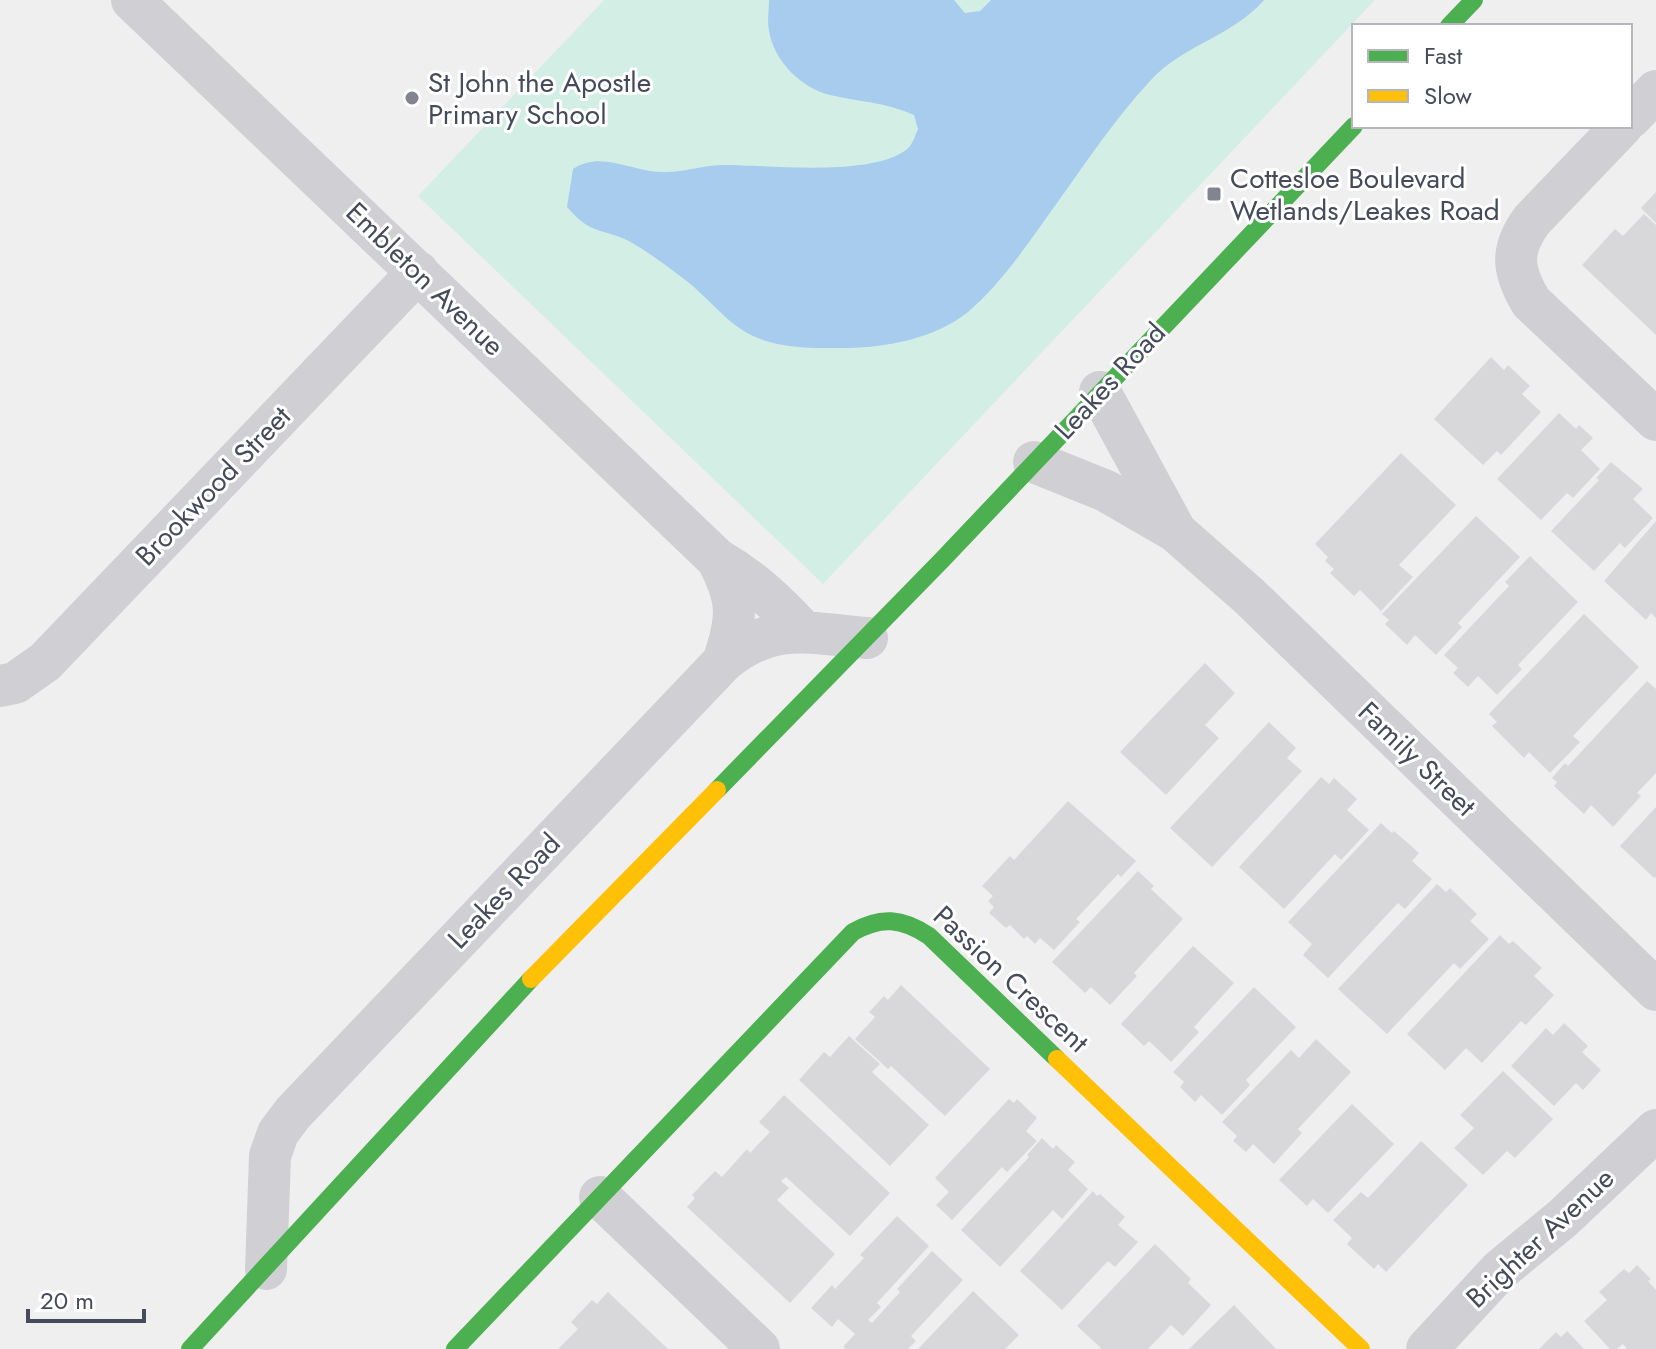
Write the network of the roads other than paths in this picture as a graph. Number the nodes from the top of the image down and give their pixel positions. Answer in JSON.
{"nodes":[{"id":1,"x":132,"y":0,"type":"edge"},
{"id":2,"x":1474,"y":0,"type":"edge"},
{"id":3,"x":1451,"y":24,"type":"edge"},
{"id":4,"x":1656,"y":91,"type":"edge"},
{"id":5,"x":1632,"y":116,"type":"edge"},
{"id":6,"x":1352,"y":128,"type":"edge"},
{"id":7,"x":1620,"y":128,"type":"edge"},
{"id":8,"x":418,"y":272,"type":"junction"},
{"id":9,"x":1100,"y":392,"type":"junction"},
{"id":10,"x":1656,"y":420,"type":"edge"},
{"id":11,"x":1034,"y":462,"type":"junction"},
{"id":12,"x":1175,"y":531,"type":"junction"},
{"id":13,"x":717,"y":559,"type":"junction"},
{"id":14,"x":804,"y":632,"type":"junction"},
{"id":15,"x":867,"y":638,"type":"junction"},
{"id":16,"x":723,"y":662,"type":"junction"},
{"id":17,"x":0,"y":686,"type":"edge"},
{"id":18,"x":1656,"y":990,"type":"edge"},
{"id":19,"x":1656,"y":1130,"type":"edge"},
{"id":20,"x":600,"y":1197,"type":"junction"},
{"id":21,"x":266,"y":1269,"type":"junction"},
{"id":22,"x":190,"y":1349,"type":"edge"},
{"id":23,"x":455,"y":1349,"type":"edge"},
{"id":24,"x":759,"y":1349,"type":"edge"},
{"id":25,"x":1361,"y":1349,"type":"edge"},
{"id":26,"x":1427,"y":1349,"type":"edge"}],
"edges":[{"from":1,"to":8,"type":"street","name":"Embleton Avenue"},
{"from":2,"to":3,"type":"main road"},
{"from":4,"to":5,"type":"street"},
{"from":6,"to":9,"type":"main road","name":"Leakes Road"},
{"from":7,"to":10,"type":"street"},
{"from":8,"to":13,"type":"street","name":"Embleton Avenue"},
{"from":8,"to":17,"type":"street","name":"Brookwood Street"},
{"from":9,"to":11,"type":"main road","name":"Leakes Road"},
{"from":9,"to":12,"type":"street","name":"Family Street"},
{"from":11,"to":12,"type":"street","name":"Family Street"},
{"from":11,"to":15,"type":"main road","name":"Leakes Road"},
{"from":12,"to":18,"type":"street","name":"Family Street"},
{"from":13,"to":14,"type":"street","name":"Embleton Avenue"},
{"from":13,"to":16,"type":"street","name":"Embleton Avenue"},
{"from":14,"to":15,"type":"street","name":"Leakes Road"},
{"from":14,"to":16,"type":"street","name":"Leakes Road"},
{"from":15,"to":21,"type":"main road","name":"Leakes Road"},
{"from":16,"to":21,"type":"street","name":"Leakes Road"},
{"from":19,"to":26,"type":"street","name":"Brighter Avenue"},
{"from":20,"to":23,"type":"main road","name":"Passion Crescent"},
{"from":20,"to":24,"type":"street"},
{"from":20,"to":25,"type":"main road","name":"Passion Crescent"},
{"from":21,"to":22,"type":"main road","name":"Leakes Road"}]}
